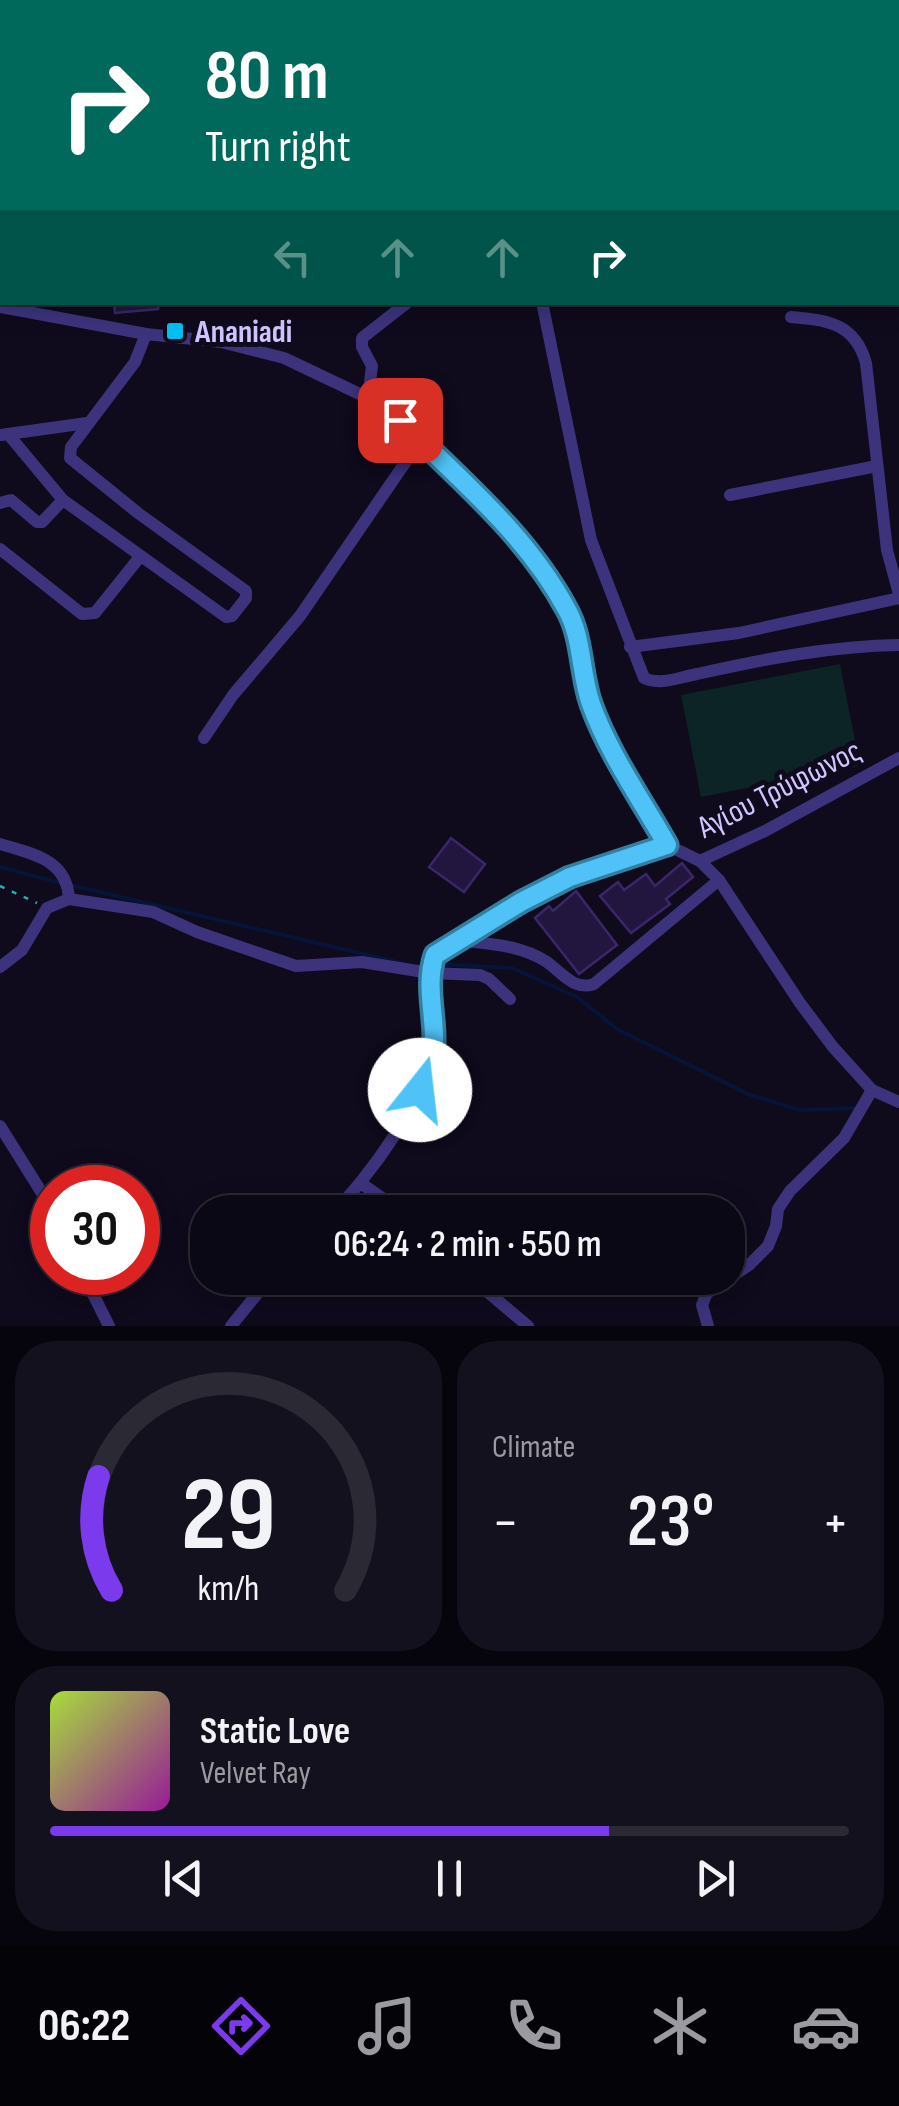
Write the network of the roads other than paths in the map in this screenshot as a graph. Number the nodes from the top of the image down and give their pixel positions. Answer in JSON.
{"nodes":[{"id":1,"x":404,"y":305,"type":"edge"},
{"id":2,"x":543,"y":305,"type":"edge"},
{"id":3,"x":0,"y":307,"type":"edge"},
{"id":4,"x":791,"y":317,"type":"dead end"},
{"id":5,"x":146,"y":334,"type":"junction"},
{"id":6,"x":368,"y":398,"type":"junction"},
{"id":7,"x":88,"y":423,"type":"junction"},
{"id":8,"x":4,"y":435,"type":"edge"},
{"id":9,"x":420,"y":441,"type":"junction"},
{"id":10,"x":877,"y":466,"type":"junction"},
{"id":11,"x":730,"y":496,"type":"dead end"},
{"id":12,"x":63,"y":500,"type":"junction"},
{"id":13,"x":0,"y":503,"type":"edge"},
{"id":14,"x":0,"y":549,"type":"edge"},
{"id":15,"x":139,"y":558,"type":"junction"},
{"id":16,"x":899,"y":596,"type":"edge"},
{"id":17,"x":899,"y":645,"type":"edge"},
{"id":18,"x":630,"y":647,"type":"junction"},
{"id":19,"x":204,"y":738,"type":"dead end"},
{"id":20,"x":899,"y":758,"type":"edge"},
{"id":21,"x":0,"y":844,"type":"edge"},
{"id":22,"x":667,"y":845,"type":"junction"},
{"id":23,"x":700,"y":862,"type":"junction"},
{"id":24,"x":719,"y":880,"type":"junction"},
{"id":25,"x":68,"y":889,"type":"junction"},
{"id":26,"x":455,"y":940,"type":"junction"},
{"id":27,"x":432,"y":965,"type":"junction"},
{"id":28,"x":0,"y":967,"type":"edge"},
{"id":29,"x":510,"y":999,"type":"dead end"},
{"id":30,"x":872,"y":1090,"type":"junction"},
{"id":31,"x":899,"y":1102,"type":"edge"},
{"id":32,"x":0,"y":1126,"type":"edge"},
{"id":33,"x":30,"y":1174,"type":"edge"},
{"id":34,"x":362,"y":1184,"type":"junction"},
{"id":35,"x":351,"y":1195,"type":"edge"},
{"id":36,"x":378,"y":1195,"type":"edge"},
{"id":37,"x":93,"y":1295,"type":"edge"},
{"id":38,"x":256,"y":1295,"type":"edge"},
{"id":39,"x":492,"y":1295,"type":"edge"},
{"id":40,"x":108,"y":1326,"type":"edge"},
{"id":41,"x":230,"y":1326,"type":"edge"},
{"id":42,"x":528,"y":1326,"type":"edge"},
{"id":43,"x":708,"y":1326,"type":"edge"}],
"edges":[{"from":1,"to":6,"type":"street"},
{"from":2,"to":18,"type":"street"},
{"from":3,"to":5,"type":"street","name":"Αγίου Τρύφωνος"},
{"from":4,"to":10,"type":"street"},
{"from":5,"to":6,"type":"street","name":"Αγίου Τρύφωνος"},
{"from":5,"to":7,"type":"street"},
{"from":6,"to":9,"type":"street","name":"Αγίου Τρύφωνος"},
{"from":7,"to":8,"type":"street"},
{"from":7,"to":15,"type":"street"},
{"from":8,"to":12,"type":"street"},
{"from":9,"to":19,"type":"street"},
{"from":9,"to":22,"type":"street","name":"Αγίου Τρύφωνος"},
{"from":10,"to":11,"type":"street"},
{"from":10,"to":16,"type":"street"},
{"from":12,"to":13,"type":"street"},
{"from":12,"to":15,"type":"street"},
{"from":14,"to":15,"type":"street"},
{"from":16,"to":18,"type":"street"},
{"from":17,"to":18,"type":"street"},
{"from":20,"to":23,"type":"street","name":"Αγίου Τρύφωνος"},
{"from":21,"to":25,"type":"street"},
{"from":22,"to":23,"type":"street","name":"Αγίου Τρύφωνος"},
{"from":22,"to":26,"type":"street"},
{"from":23,"to":24,"type":"street"},
{"from":24,"to":26,"type":"street"},
{"from":24,"to":30,"type":"street"},
{"from":25,"to":27,"type":"street"},
{"from":25,"to":28,"type":"street"},
{"from":26,"to":27,"type":"street"},
{"from":27,"to":29,"type":"street"},
{"from":27,"to":34,"type":"street"},
{"from":30,"to":31,"type":"street"},
{"from":30,"to":43,"type":"street"},
{"from":32,"to":33,"type":"street"},
{"from":34,"to":35,"type":"street"},
{"from":34,"to":36,"type":"street"},
{"from":37,"to":40,"type":"street"},
{"from":38,"to":41,"type":"street"},
{"from":39,"to":42,"type":"street"}]}
